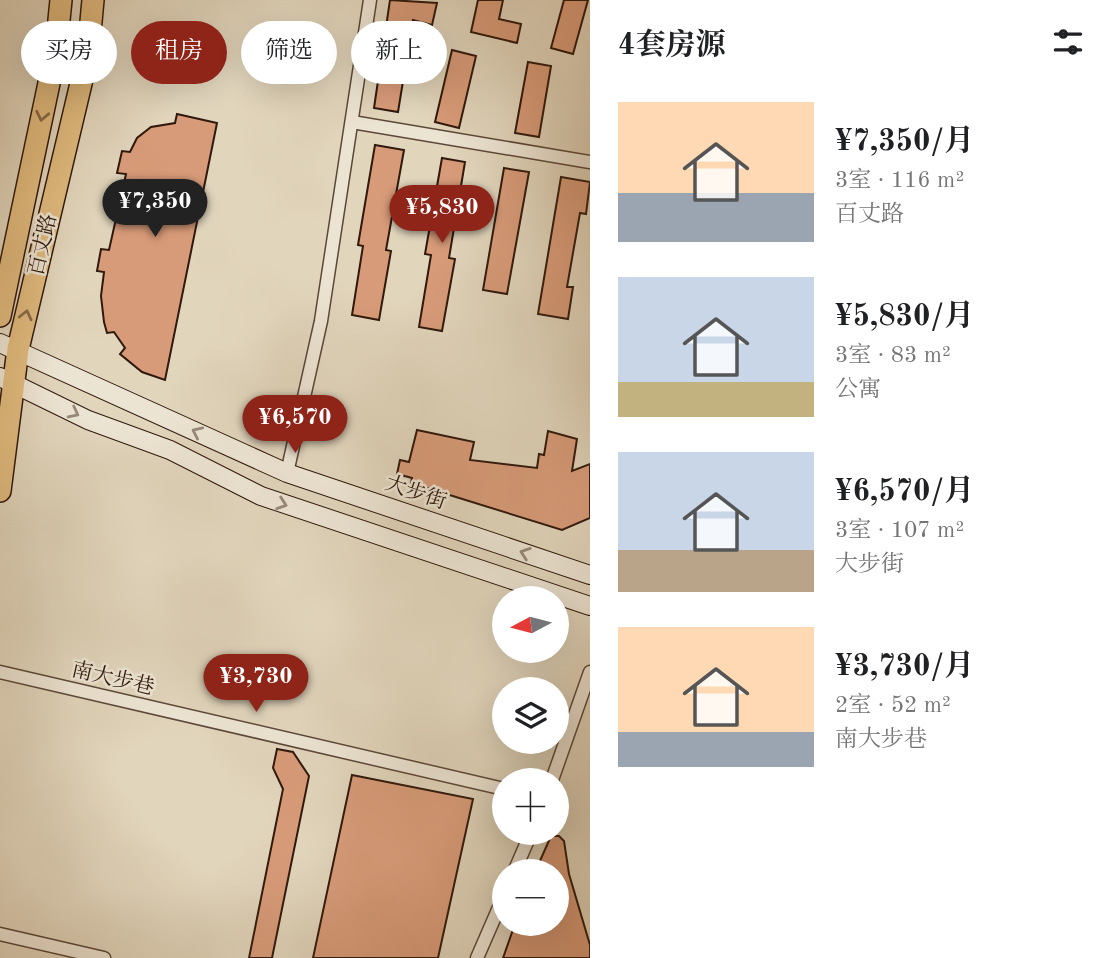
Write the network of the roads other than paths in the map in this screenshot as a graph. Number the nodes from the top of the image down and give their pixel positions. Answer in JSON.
{"nodes":[{"id":1,"x":61,"y":0,"type":"edge"},
{"id":2,"x":93,"y":0,"type":"edge"},
{"id":3,"x":370,"y":0,"type":"edge"},
{"id":4,"x":352,"y":122,"type":"junction"},
{"id":5,"x":590,"y":162,"type":"edge"},
{"id":6,"x":0,"y":316,"type":"edge"},
{"id":7,"x":9,"y":346,"type":"edge"},
{"id":8,"x":7,"y":379,"type":"edge"},
{"id":9,"x":287,"y":473,"type":"junction"},
{"id":10,"x":0,"y":491,"type":"edge"},
{"id":11,"x":590,"y":575,"type":"edge"},
{"id":12,"x":590,"y":606,"type":"edge"},
{"id":13,"x":0,"y":672,"type":"edge"},
{"id":14,"x":590,"y":672,"type":"edge"},
{"id":15,"x":556,"y":768,"type":"edge"},
{"id":16,"x":492,"y":786,"type":"edge"},
{"id":17,"x":492,"y":924,"type":"edge"},
{"id":18,"x":0,"y":934,"type":"edge"},
{"id":19,"x":104,"y":958,"type":"edge"},
{"id":20,"x":477,"y":958,"type":"edge"}],
"edges":[{"from":1,"to":6,"type":"main road","name":"百丈路","one_way":true},
{"from":7,"to":2,"type":"main road","name":"百丈路","one_way":true},
{"from":3,"to":4,"type":"street"},
{"from":4,"to":5,"type":"street"},
{"from":4,"to":9,"type":"street"},
{"from":7,"to":8,"type":"main road","name":"百丈路"},
{"from":9,"to":7,"type":"main road","name":"大步街","one_way":true},
{"from":8,"to":10,"type":"main road","name":"百丈路"},
{"from":8,"to":12,"type":"main road","one_way":true},
{"from":11,"to":9,"type":"main road","name":"大步街","one_way":true},
{"from":13,"to":16,"type":"street","name":"南大步巷"},
{"from":14,"to":15,"type":"street"},
{"from":17,"to":20,"type":"street"},
{"from":18,"to":19,"type":"street"}]}
